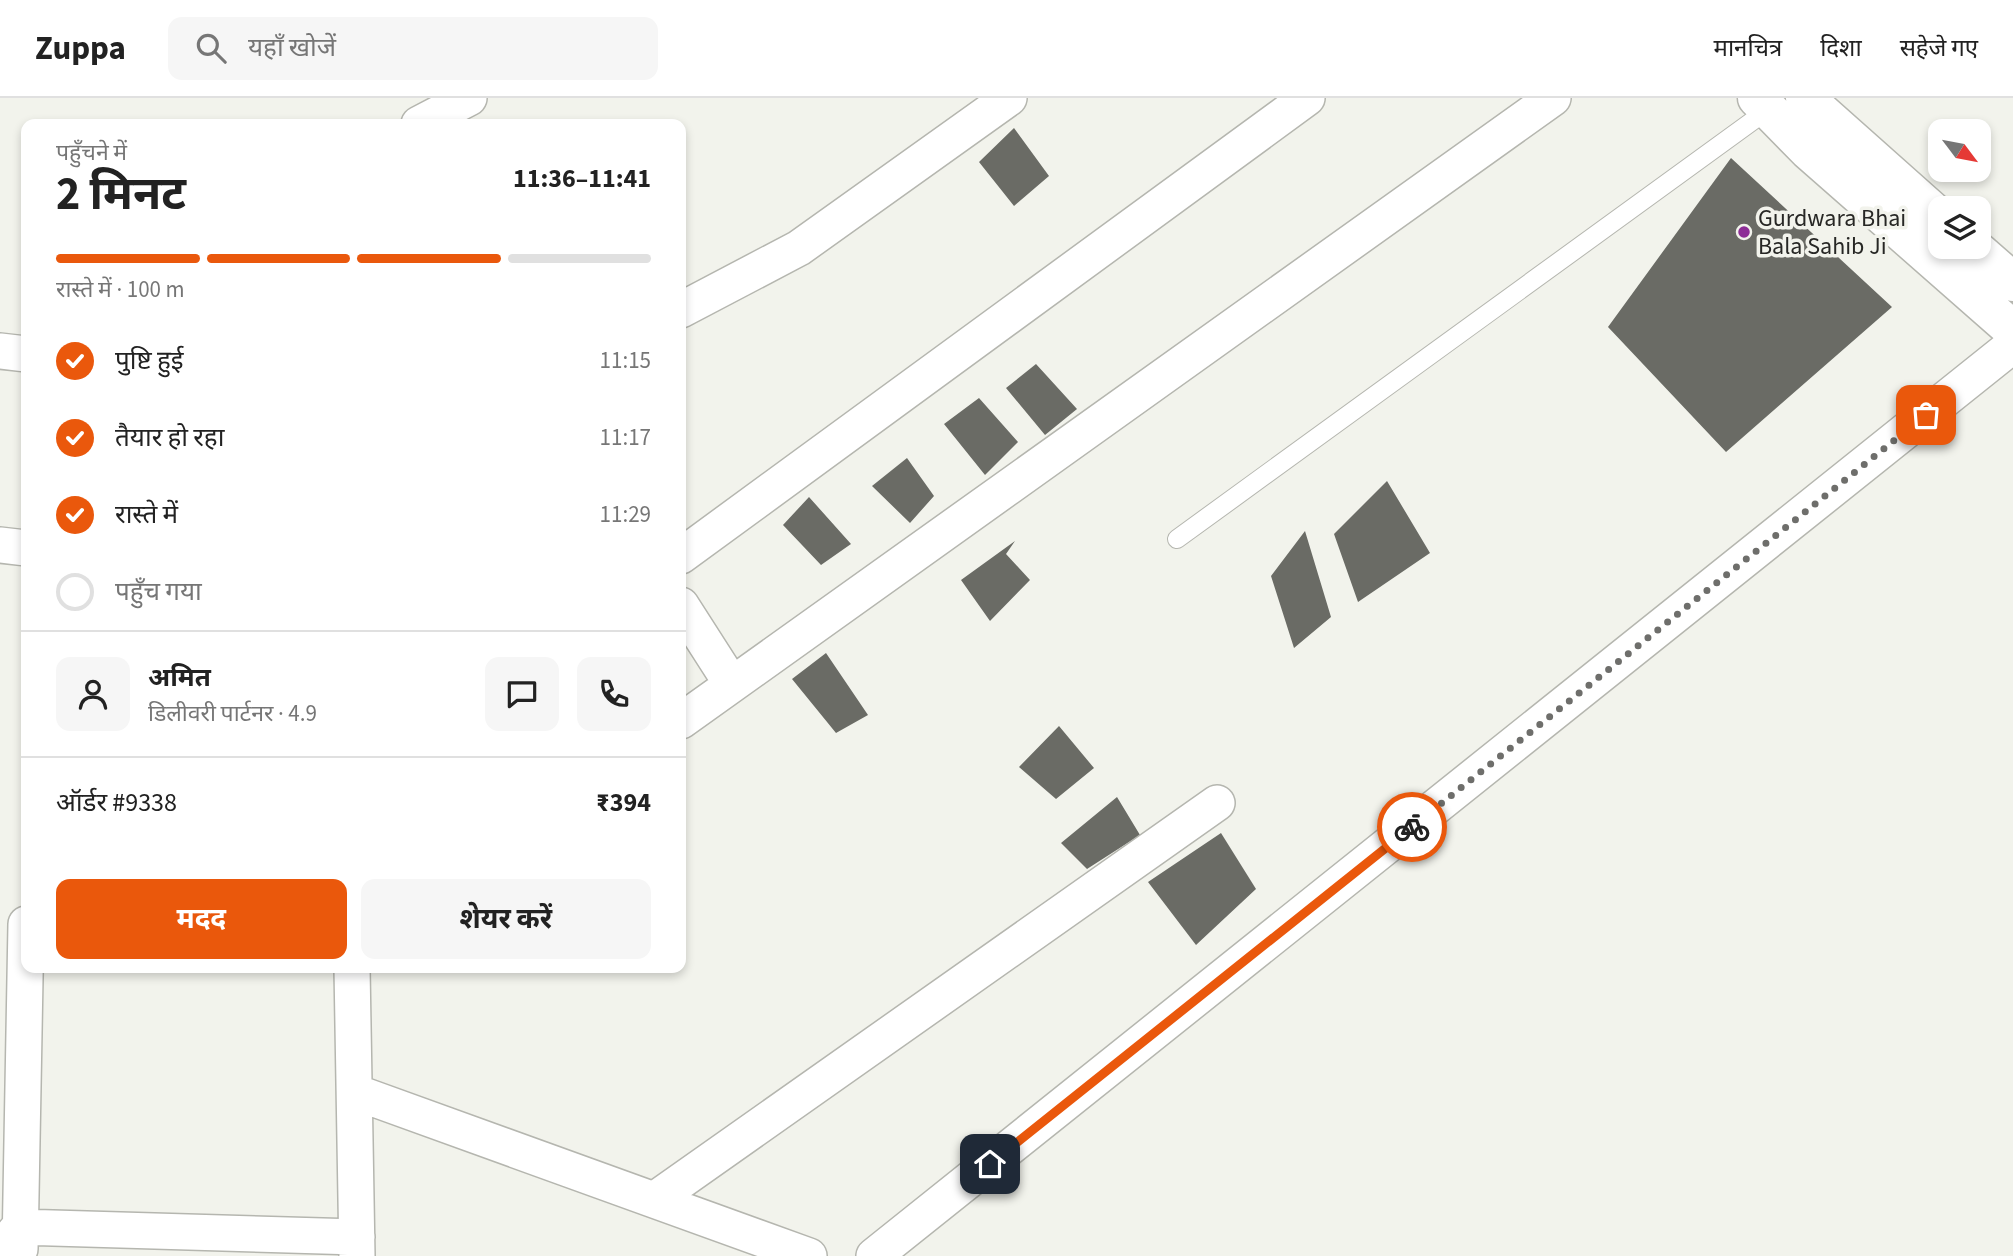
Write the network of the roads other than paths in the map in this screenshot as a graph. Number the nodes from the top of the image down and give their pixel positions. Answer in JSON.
{"nodes":[{"id":1,"x":412,"y":98,"type":"edge"},
{"id":2,"x":470,"y":98,"type":"edge"},
{"id":3,"x":1009,"y":98,"type":"edge"},
{"id":4,"x":1307,"y":98,"type":"edge"},
{"id":5,"x":1553,"y":98,"type":"edge"},
{"id":6,"x":1805,"y":98,"type":"edge"},
{"id":7,"x":1763,"y":104,"type":"edge"},
{"id":8,"x":413,"y":119,"type":"edge"},
{"id":9,"x":429,"y":119,"type":"edge"},
{"id":10,"x":1928,"y":207,"type":"edge"},
{"id":11,"x":1987,"y":259,"type":"edge"},
{"id":12,"x":2013,"y":282,"type":"edge"},
{"id":13,"x":686,"y":307,"type":"edge"},
{"id":14,"x":2013,"y":330,"type":"edge"},
{"id":15,"x":2013,"y":345,"type":"edge"},
{"id":16,"x":0,"y":351,"type":"edge"},
{"id":17,"x":21,"y":353,"type":"edge"},
{"id":18,"x":1177,"y":539,"type":"dead end"},
{"id":19,"x":0,"y":545,"type":"edge"},
{"id":20,"x":21,"y":547,"type":"edge"},
{"id":21,"x":686,"y":552,"type":"edge"},
{"id":22,"x":686,"y":613,"type":"edge"},
{"id":23,"x":731,"y":683,"type":"junction"},
{"id":24,"x":686,"y":717,"type":"edge"},
{"id":25,"x":1217,"y":803,"type":"dead end"},
{"id":26,"x":22,"y":973,"type":"edge"},
{"id":27,"x":352,"y":973,"type":"edge"},
{"id":28,"x":12,"y":1087,"type":"edge"},
{"id":29,"x":355,"y":1092,"type":"junction"},
{"id":30,"x":653,"y":1200,"type":"junction"},
{"id":31,"x":13,"y":1245,"type":"edge"},
{"id":32,"x":241,"y":1245,"type":"edge"},
{"id":33,"x":357,"y":1247,"type":"edge"},
{"id":34,"x":809,"y":1256,"type":"edge"},
{"id":35,"x":874,"y":1256,"type":"edge"}],
"edges":[{"from":1,"to":8,"type":"street"},
{"from":2,"to":9,"type":"street"},
{"from":3,"to":13,"type":"street"},
{"from":4,"to":21,"type":"street"},
{"from":5,"to":23,"type":"street"},
{"from":6,"to":10,"type":"street"},
{"from":7,"to":14,"type":"street"},
{"from":7,"to":18,"type":"lane"},
{"from":11,"to":12,"type":"street"},
{"from":15,"to":35,"type":"street"},
{"from":16,"to":17,"type":"street"},
{"from":19,"to":20,"type":"street"},
{"from":22,"to":23,"type":"street"},
{"from":23,"to":24,"type":"street"},
{"from":25,"to":30,"type":"street"},
{"from":26,"to":28,"type":"street"},
{"from":27,"to":29,"type":"street"},
{"from":28,"to":31,"type":"street"},
{"from":29,"to":30,"type":"street"},
{"from":29,"to":33,"type":"street"},
{"from":30,"to":34,"type":"street"},
{"from":31,"to":32,"type":"street"},
{"from":32,"to":33,"type":"street"}]}
